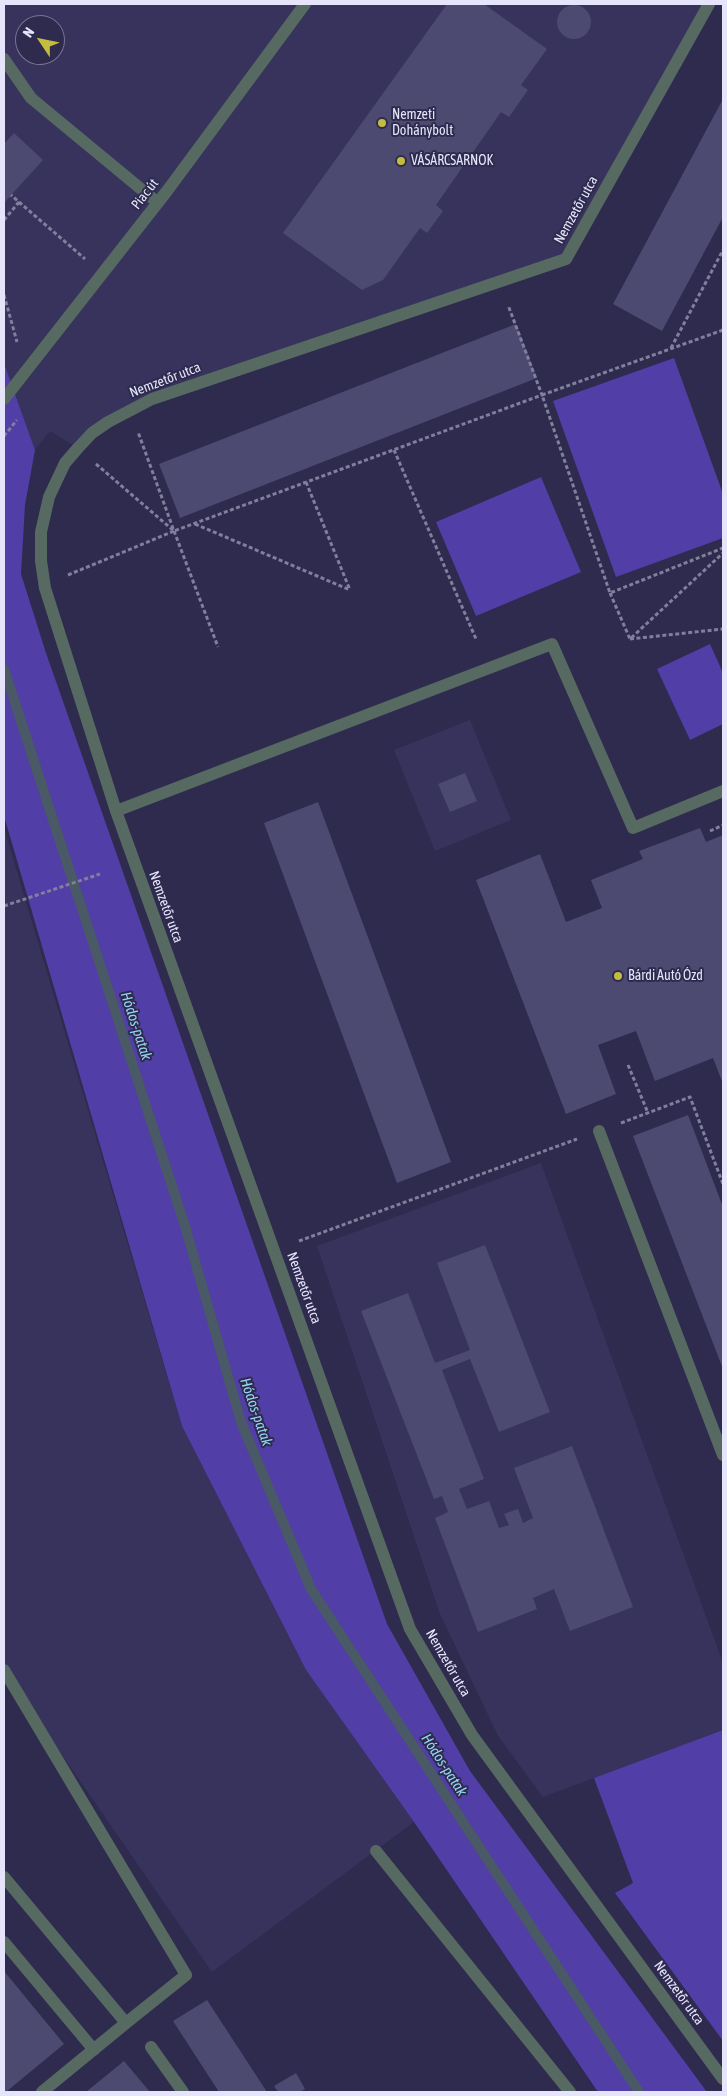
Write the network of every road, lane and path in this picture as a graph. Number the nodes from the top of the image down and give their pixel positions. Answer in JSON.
{"nodes":[{"id":1,"x":305,"y":4,"type":"edge"},
{"id":2,"x":709,"y":4,"type":"edge"},
{"id":3,"x":4,"y":59,"type":"edge"},
{"id":4,"x":11,"y":195,"type":"dead end"},
{"id":5,"x":19,"y":202,"type":"junction"},
{"id":6,"x":158,"y":203,"type":"junction"},
{"id":7,"x":4,"y":220,"type":"edge"},
{"id":8,"x":723,"y":250,"type":"edge"},
{"id":9,"x":102,"y":274,"type":"junction"},
{"id":10,"x":4,"y":295,"type":"edge"},
{"id":11,"x":506,"y":302,"type":"dead end"},
{"id":12,"x":723,"y":330,"type":"edge"},
{"id":13,"x":670,"y":348,"type":"junction"},
{"id":14,"x":26,"y":371,"type":"junction"},
{"id":15,"x":542,"y":395,"type":"junction"},
{"id":16,"x":6,"y":396,"type":"edge"},
{"id":17,"x":128,"y":411,"type":"junction"},
{"id":18,"x":22,"y":413,"type":"dead end"},
{"id":19,"x":4,"y":436,"type":"edge"},
{"id":20,"x":78,"y":448,"type":"junction"},
{"id":21,"x":394,"y":450,"type":"junction"},
{"id":22,"x":306,"y":482,"type":"junction"},
{"id":23,"x":195,"y":524,"type":"junction"},
{"id":24,"x":174,"y":531,"type":"junction"},
{"id":25,"x":723,"y":548,"type":"edge"},
{"id":26,"x":723,"y":554,"type":"edge"},
{"id":27,"x":59,"y":578,"type":"dead end"},
{"id":28,"x":610,"y":593,"type":"junction"},
{"id":29,"x":723,"y":630,"type":"edge"},
{"id":30,"x":476,"y":639,"type":"dead end"},
{"id":31,"x":630,"y":639,"type":"junction"},
{"id":32,"x":218,"y":647,"type":"dead end"},
{"id":33,"x":723,"y":791,"type":"edge"},
{"id":34,"x":116,"y":812,"type":"junction"},
{"id":35,"x":723,"y":825,"type":"edge"},
{"id":36,"x":710,"y":831,"type":"dead end"},
{"id":37,"x":100,"y":874,"type":"dead end"},
{"id":38,"x":4,"y":906,"type":"edge"},
{"id":39,"x":628,"y":1065,"type":"dead end"},
{"id":40,"x":648,"y":1113,"type":"junction"},
{"id":41,"x":599,"y":1131,"type":"junction"},
{"id":42,"x":723,"y":1184,"type":"edge"},
{"id":43,"x":299,"y":1241,"type":"dead end"},
{"id":44,"x":723,"y":1455,"type":"edge"},
{"id":45,"x":4,"y":1670,"type":"edge"},
{"id":46,"x":376,"y":1851,"type":"dead end"},
{"id":47,"x":4,"y":1876,"type":"edge"},
{"id":48,"x":4,"y":1942,"type":"edge"},
{"id":49,"x":126,"y":2024,"type":"junction"},
{"id":50,"x":151,"y":2047,"type":"dead end"},
{"id":51,"x":94,"y":2050,"type":"junction"},
{"id":52,"x":723,"y":2079,"type":"edge"},
{"id":53,"x":42,"y":2092,"type":"edge"},
{"id":54,"x":184,"y":2092,"type":"edge"},
{"id":55,"x":570,"y":2092,"type":"edge"}],
"edges":[{"from":1,"to":6,"type":"street","name":"Piac út"},
{"from":2,"to":17,"type":"street","name":"Nemzetőr utca"},
{"from":3,"to":6,"type":"street"},
{"from":4,"to":5,"type":"path"},
{"from":5,"to":7,"type":"path"},
{"from":5,"to":9,"type":"path"},
{"from":6,"to":9,"type":"street","name":"Piac út"},
{"from":8,"to":13,"type":"path"},
{"from":9,"to":14,"type":"street","name":"Piac út"},
{"from":10,"to":14,"type":"path"},
{"from":11,"to":15,"type":"path"},
{"from":12,"to":13,"type":"path"},
{"from":13,"to":15,"type":"path"},
{"from":14,"to":16,"type":"street","name":"Piac út"},
{"from":15,"to":21,"type":"path"},
{"from":15,"to":28,"type":"path"},
{"from":17,"to":20,"type":"street","name":"Nemzetőr utca"},
{"from":17,"to":24,"type":"path"},
{"from":18,"to":19,"type":"path"},
{"from":20,"to":24,"type":"path"},
{"from":20,"to":34,"type":"street","name":"Nemzetőr utca"},
{"from":21,"to":22,"type":"path"},
{"from":21,"to":30,"type":"path"},
{"from":22,"to":23,"type":"path"},
{"from":22,"to":23,"type":"path"},
{"from":23,"to":24,"type":"path"},
{"from":24,"to":27,"type":"path"},
{"from":24,"to":32,"type":"path"},
{"from":25,"to":28,"type":"path"},
{"from":26,"to":31,"type":"path"},
{"from":28,"to":31,"type":"path"},
{"from":29,"to":31,"type":"path"},
{"from":33,"to":34,"type":"street"},
{"from":34,"to":52,"type":"street","name":"Nemzetőr utca"},
{"from":35,"to":36,"type":"path"},
{"from":37,"to":38,"type":"path"},
{"from":39,"to":40,"type":"path"},
{"from":40,"to":41,"type":"path"},
{"from":40,"to":42,"type":"path"},
{"from":41,"to":43,"type":"path"},
{"from":41,"to":44,"type":"street"},
{"from":45,"to":49,"type":"street"},
{"from":46,"to":55,"type":"street"},
{"from":47,"to":49,"type":"street"},
{"from":48,"to":51,"type":"street"},
{"from":49,"to":51,"type":"street"},
{"from":50,"to":54,"type":"street"},
{"from":51,"to":53,"type":"street"}]}
